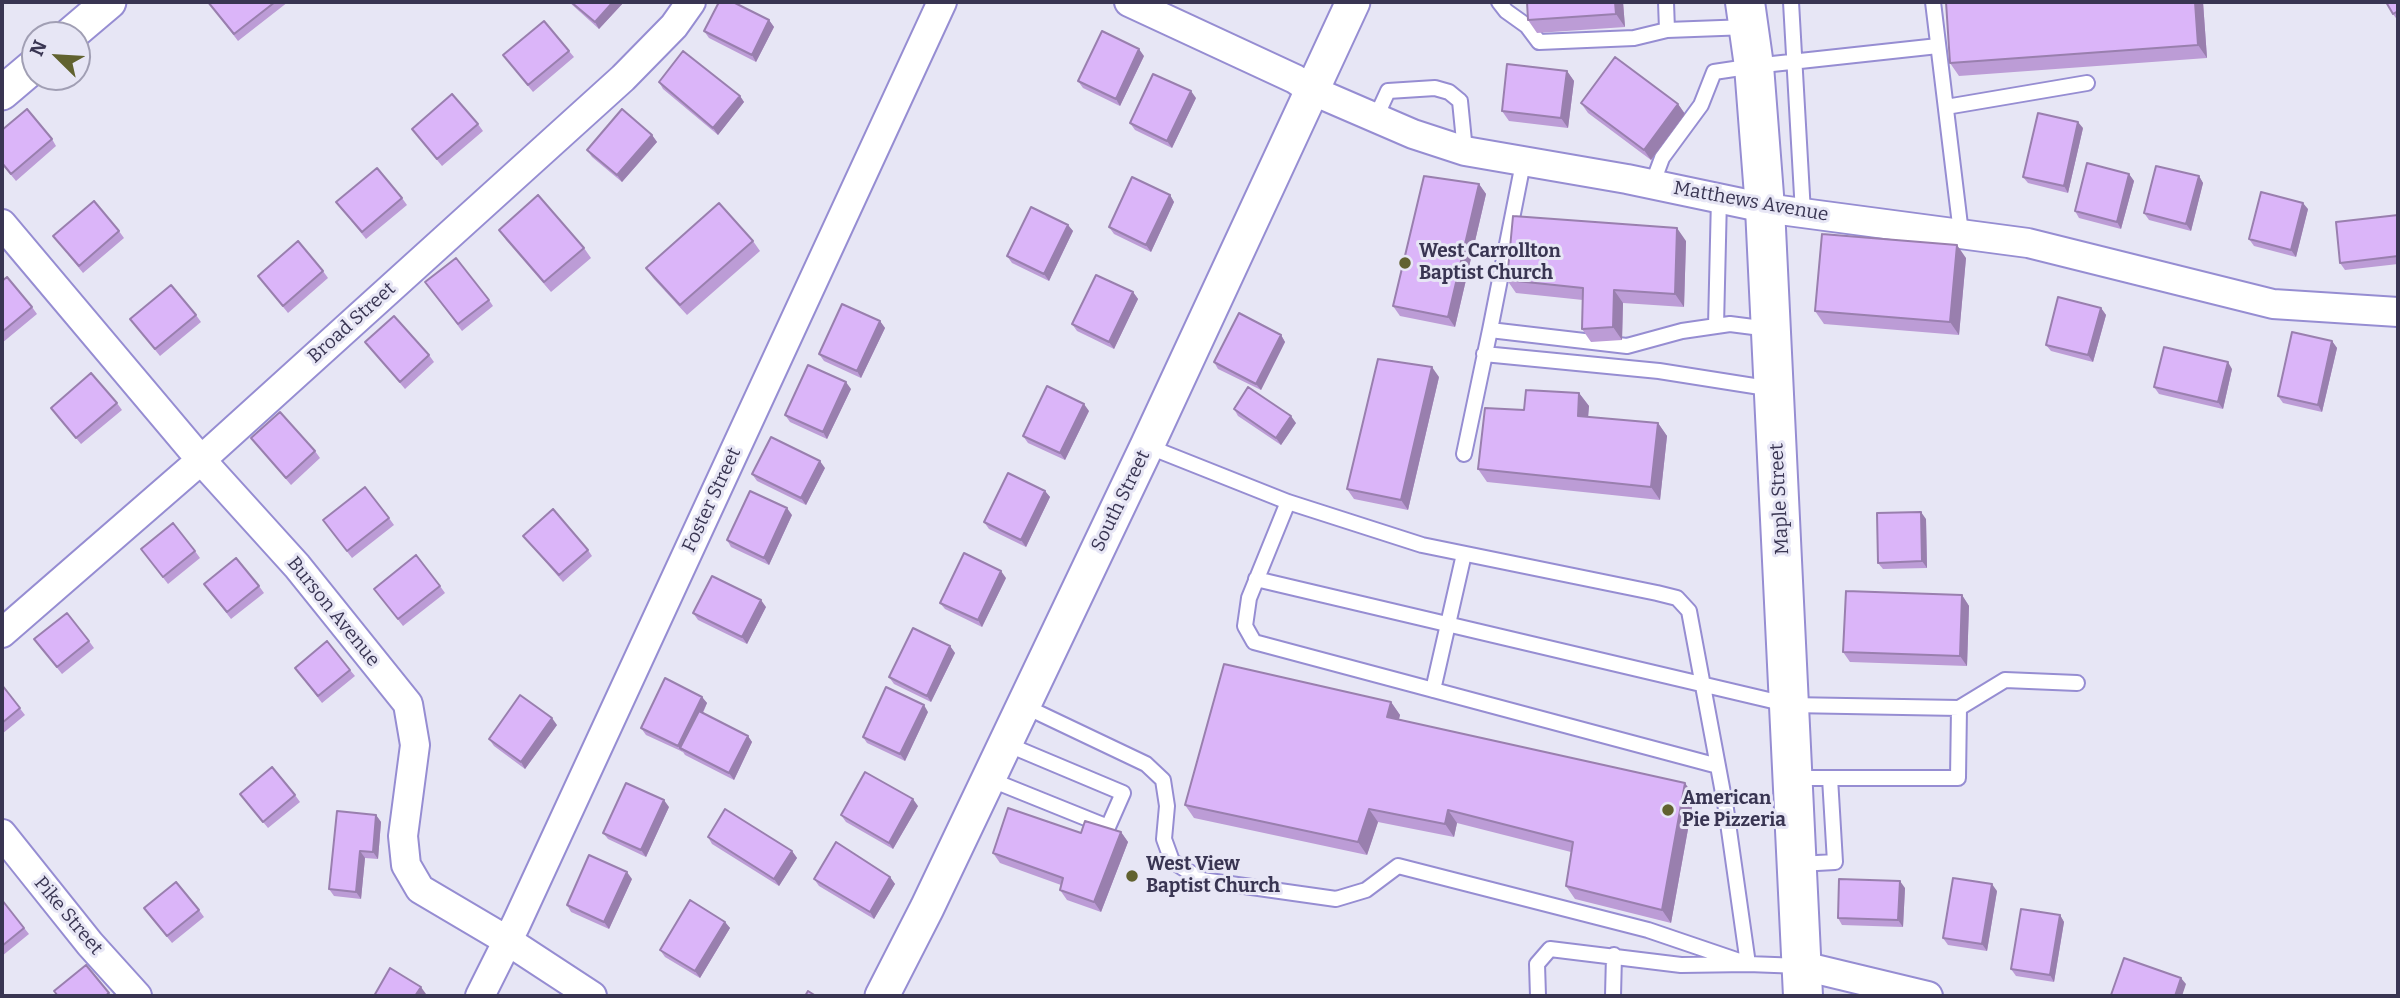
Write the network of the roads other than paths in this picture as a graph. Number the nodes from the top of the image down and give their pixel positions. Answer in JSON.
{"nodes":[{"id":1,"x":109,"y":2,"type":"edge"},
{"id":2,"x":691,"y":2,"type":"edge"},
{"id":3,"x":942,"y":2,"type":"edge"},
{"id":4,"x":1353,"y":2,"type":"edge"},
{"id":5,"x":1499,"y":2,"type":"edge"},
{"id":6,"x":1666,"y":2,"type":"edge"},
{"id":7,"x":1791,"y":2,"type":"edge"},
{"id":8,"x":1933,"y":2,"type":"edge"},
{"id":9,"x":1141,"y":4,"type":"edge"},
{"id":10,"x":1747,"y":14,"type":"edge"},
{"id":11,"x":87,"y":21,"type":"edge"},
{"id":12,"x":1667,"y":30,"type":"junction"},
{"id":13,"x":1938,"y":46,"type":"junction"},
{"id":14,"x":1796,"y":61,"type":"junction"},
{"id":15,"x":1754,"y":65,"type":"junction"},
{"id":16,"x":21,"y":77,"type":"edge"},
{"id":17,"x":2087,"y":83,"type":"dead end"},
{"id":18,"x":1311,"y":90,"type":"junction"},
{"id":19,"x":2,"y":93,"type":"edge"},
{"id":20,"x":1946,"y":107,"type":"junction"},
{"id":21,"x":1376,"y":117,"type":"junction"},
{"id":22,"x":1465,"y":150,"type":"junction"},
{"id":23,"x":1523,"y":163,"type":"junction"},
{"id":24,"x":1652,"y":184,"type":"junction"},
{"id":25,"x":1719,"y":198,"type":"junction"},
{"id":26,"x":1765,"y":208,"type":"junction"},
{"id":27,"x":1803,"y":213,"type":"junction"},
{"id":28,"x":2,"y":224,"type":"edge"},
{"id":29,"x":1961,"y":233,"type":"junction"},
{"id":30,"x":2398,"y":312,"type":"edge"},
{"id":31,"x":1716,"y":326,"type":"junction"},
{"id":32,"x":1771,"y":329,"type":"junction"},
{"id":33,"x":1490,"y":331,"type":"junction"},
{"id":34,"x":1485,"y":354,"type":"junction"},
{"id":35,"x":1774,"y":389,"type":"junction"},
{"id":36,"x":1147,"y":446,"type":"junction"},
{"id":37,"x":1464,"y":454,"type":"dead end"},
{"id":38,"x":201,"y":460,"type":"junction"},
{"id":39,"x":1288,"y":502,"type":"junction"},
{"id":40,"x":1464,"y":554,"type":"junction"},
{"id":41,"x":1256,"y":579,"type":"junction"},
{"id":42,"x":1448,"y":625,"type":"junction"},
{"id":43,"x":2,"y":633,"type":"edge"},
{"id":44,"x":2077,"y":683,"type":"dead end"},
{"id":45,"x":1704,"y":686,"type":"junction"},
{"id":46,"x":1433,"y":690,"type":"junction"},
{"id":47,"x":1022,"y":705,"type":"junction"},
{"id":48,"x":1790,"y":705,"type":"junction"},
{"id":49,"x":1959,"y":708,"type":"junction"},
{"id":50,"x":1004,"y":743,"type":"junction"},
{"id":51,"x":1718,"y":766,"type":"junction"},
{"id":52,"x":988,"y":778,"type":"junction"},
{"id":53,"x":1812,"y":778,"type":"junction"},
{"id":54,"x":2,"y":834,"type":"edge"},
{"id":55,"x":508,"y":941,"type":"junction"},
{"id":56,"x":1614,"y":955,"type":"junction"},
{"id":57,"x":1748,"y":964,"type":"junction"},
{"id":58,"x":1803,"y":981,"type":"edge"},
{"id":59,"x":1878,"y":991,"type":"edge"},
{"id":60,"x":137,"y":996,"type":"edge"},
{"id":61,"x":480,"y":996,"type":"edge"},
{"id":62,"x":592,"y":996,"type":"edge"},
{"id":63,"x":882,"y":996,"type":"edge"},
{"id":64,"x":1538,"y":996,"type":"edge"},
{"id":65,"x":1613,"y":996,"type":"edge"},
{"id":66,"x":1928,"y":996,"type":"edge"}],
"edges":[{"from":1,"to":11,"type":"street"},
{"from":2,"to":38,"type":"street","name":"Broad Street"},
{"from":3,"to":55,"type":"street","name":"Foster Street"},
{"from":4,"to":18,"type":"street","name":"South Street"},
{"from":5,"to":12,"type":"lane"},
{"from":6,"to":12,"type":"lane"},
{"from":7,"to":14,"type":"lane"},
{"from":8,"to":13,"type":"lane"},
{"from":9,"to":18,"type":"street","name":"Matthews Avenue"},
{"from":10,"to":12,"type":"lane"},
{"from":10,"to":15,"type":"main road","name":"Maple Street"},
{"from":13,"to":14,"type":"lane"},
{"from":13,"to":20,"type":"lane"},
{"from":14,"to":15,"type":"lane"},
{"from":14,"to":27,"type":"lane"},
{"from":15,"to":24,"type":"lane"},
{"from":15,"to":26,"type":"main road","name":"Maple Street"},
{"from":16,"to":19,"type":"street"},
{"from":17,"to":20,"type":"lane"},
{"from":18,"to":21,"type":"street","name":"Matthews Avenue"},
{"from":18,"to":36,"type":"street","name":"South Street"},
{"from":20,"to":29,"type":"lane"},
{"from":21,"to":22,"type":"street","name":"Matthews Avenue"},
{"from":21,"to":22,"type":"lane"},
{"from":22,"to":23,"type":"street","name":"Matthews Avenue"},
{"from":23,"to":24,"type":"street","name":"Matthews Avenue"},
{"from":23,"to":33,"type":"lane"},
{"from":24,"to":25,"type":"street","name":"Matthews Avenue"},
{"from":25,"to":26,"type":"street","name":"Matthews Avenue"},
{"from":25,"to":31,"type":"lane"},
{"from":26,"to":27,"type":"street","name":"Matthews Avenue"},
{"from":26,"to":32,"type":"main road","name":"Maple Street"},
{"from":27,"to":29,"type":"street","name":"Matthews Avenue"},
{"from":28,"to":38,"type":"street","name":"Burson Avenue"},
{"from":29,"to":30,"type":"street","name":"Matthews Avenue"},
{"from":31,"to":32,"type":"lane"},
{"from":31,"to":33,"type":"lane"},
{"from":32,"to":35,"type":"main road","name":"Maple Street"},
{"from":33,"to":34,"type":"lane"},
{"from":34,"to":35,"type":"lane"},
{"from":34,"to":37,"type":"lane"},
{"from":35,"to":48,"type":"main road","name":"Maple Street"},
{"from":36,"to":39,"type":"lane"},
{"from":36,"to":47,"type":"street","name":"South Street"},
{"from":38,"to":43,"type":"street","name":"Broad Street"},
{"from":38,"to":55,"type":"street","name":"Burson Avenue"},
{"from":39,"to":40,"type":"lane"},
{"from":39,"to":41,"type":"lane"},
{"from":40,"to":42,"type":"lane"},
{"from":40,"to":45,"type":"lane"},
{"from":41,"to":42,"type":"lane"},
{"from":41,"to":46,"type":"lane"},
{"from":42,"to":45,"type":"lane"},
{"from":42,"to":46,"type":"lane"},
{"from":44,"to":49,"type":"lane"},
{"from":45,"to":48,"type":"lane"},
{"from":45,"to":51,"type":"lane"},
{"from":46,"to":51,"type":"lane"},
{"from":47,"to":50,"type":"street","name":"South Street"},
{"from":47,"to":57,"type":"lane"},
{"from":48,"to":49,"type":"lane"},
{"from":48,"to":53,"type":"main road","name":"Maple Street"},
{"from":49,"to":53,"type":"lane"},
{"from":50,"to":52,"type":"street","name":"South Street"},
{"from":50,"to":52,"type":"lane"},
{"from":51,"to":57,"type":"lane"},
{"from":52,"to":63,"type":"street","name":"South Street"},
{"from":53,"to":58,"type":"main road","name":"Maple Street"},
{"from":54,"to":60,"type":"street","name":"Pike Street"},
{"from":55,"to":61,"type":"street","name":"Foster Street"},
{"from":55,"to":62,"type":"street","name":"Burson Avenue"},
{"from":56,"to":57,"type":"lane"},
{"from":56,"to":64,"type":"lane"},
{"from":56,"to":65,"type":"lane"},
{"from":57,"to":58,"type":"lane"},
{"from":58,"to":59,"type":"street"},
{"from":59,"to":66,"type":"street"}]}
